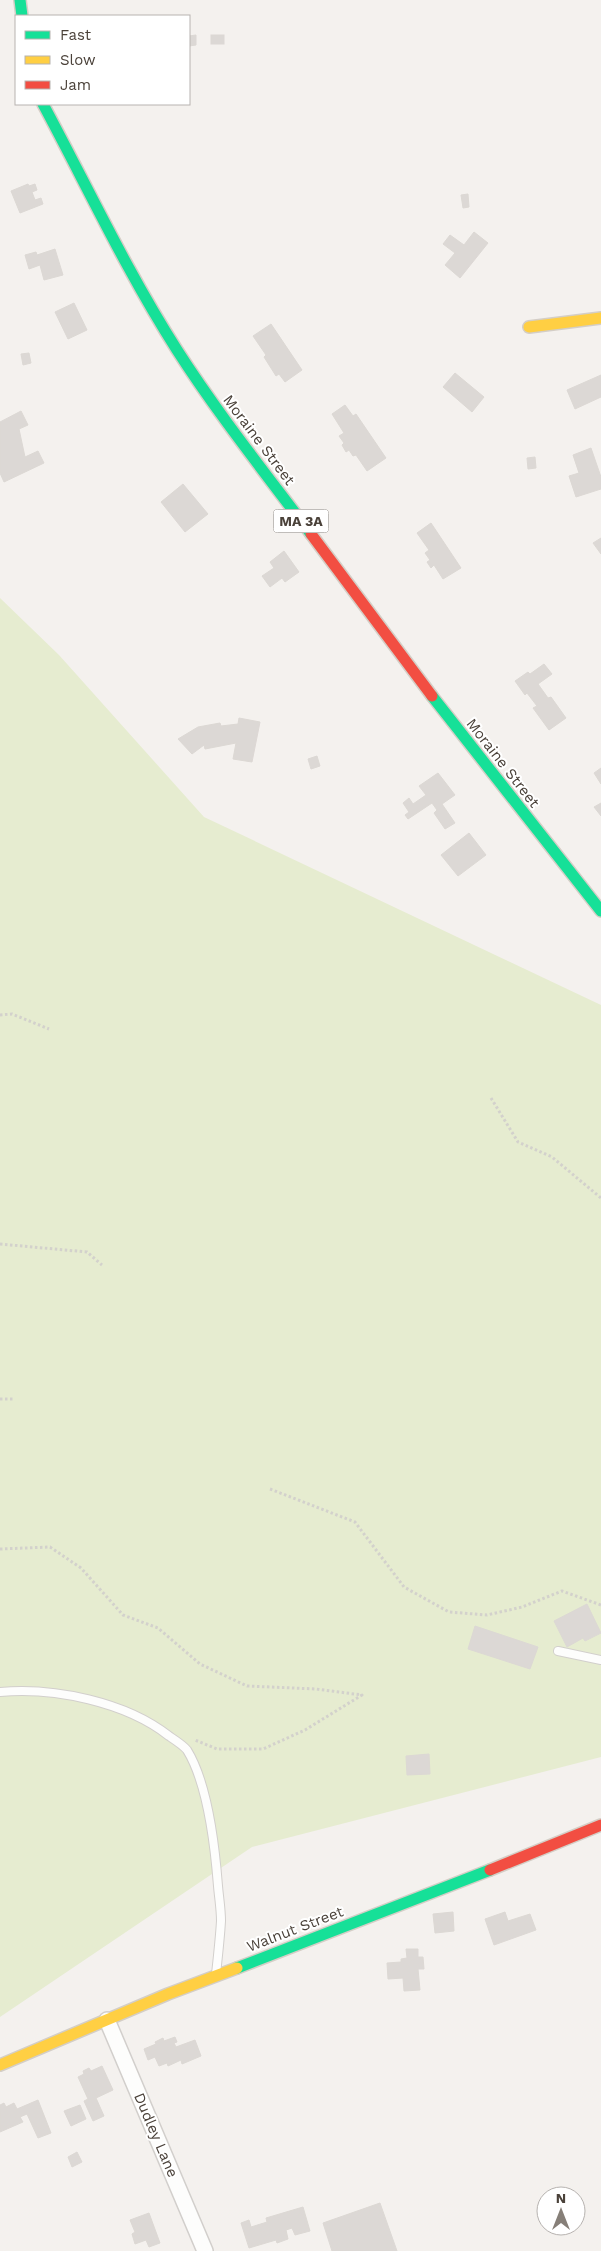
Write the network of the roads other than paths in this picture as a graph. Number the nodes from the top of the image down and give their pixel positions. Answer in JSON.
{"nodes":[{"id":1,"x":20,"y":0,"type":"edge"},
{"id":2,"x":22,"y":15,"type":"edge"},
{"id":3,"x":44,"y":105,"type":"edge"},
{"id":4,"x":601,"y":318,"type":"edge"},
{"id":5,"x":529,"y":327,"type":"dead end"},
{"id":6,"x":601,"y":911,"type":"edge"},
{"id":7,"x":558,"y":1651,"type":"dead end"},
{"id":8,"x":601,"y":1660,"type":"edge"},
{"id":9,"x":0,"y":1692,"type":"edge"},
{"id":10,"x":601,"y":1825,"type":"edge"},
{"id":11,"x":216,"y":1976,"type":"junction"},
{"id":12,"x":106,"y":2020,"type":"junction"},
{"id":13,"x":0,"y":2065,"type":"edge"},
{"id":14,"x":205,"y":2251,"type":"edge"}],
"edges":[{"from":1,"to":2,"type":"main road"},
{"from":3,"to":6,"type":"main road","name":"Moraine Street","number":"MA 3A"},
{"from":4,"to":5,"type":"main road"},
{"from":7,"to":8,"type":"lane"},
{"from":9,"to":11,"type":"lane"},
{"from":10,"to":11,"type":"main road","name":"Walnut Street"},
{"from":11,"to":12,"type":"main road","name":"Walnut Street"},
{"from":12,"to":13,"type":"main road","name":"Walnut Street"},
{"from":12,"to":14,"type":"street","name":"Dudley Lane"}]}
